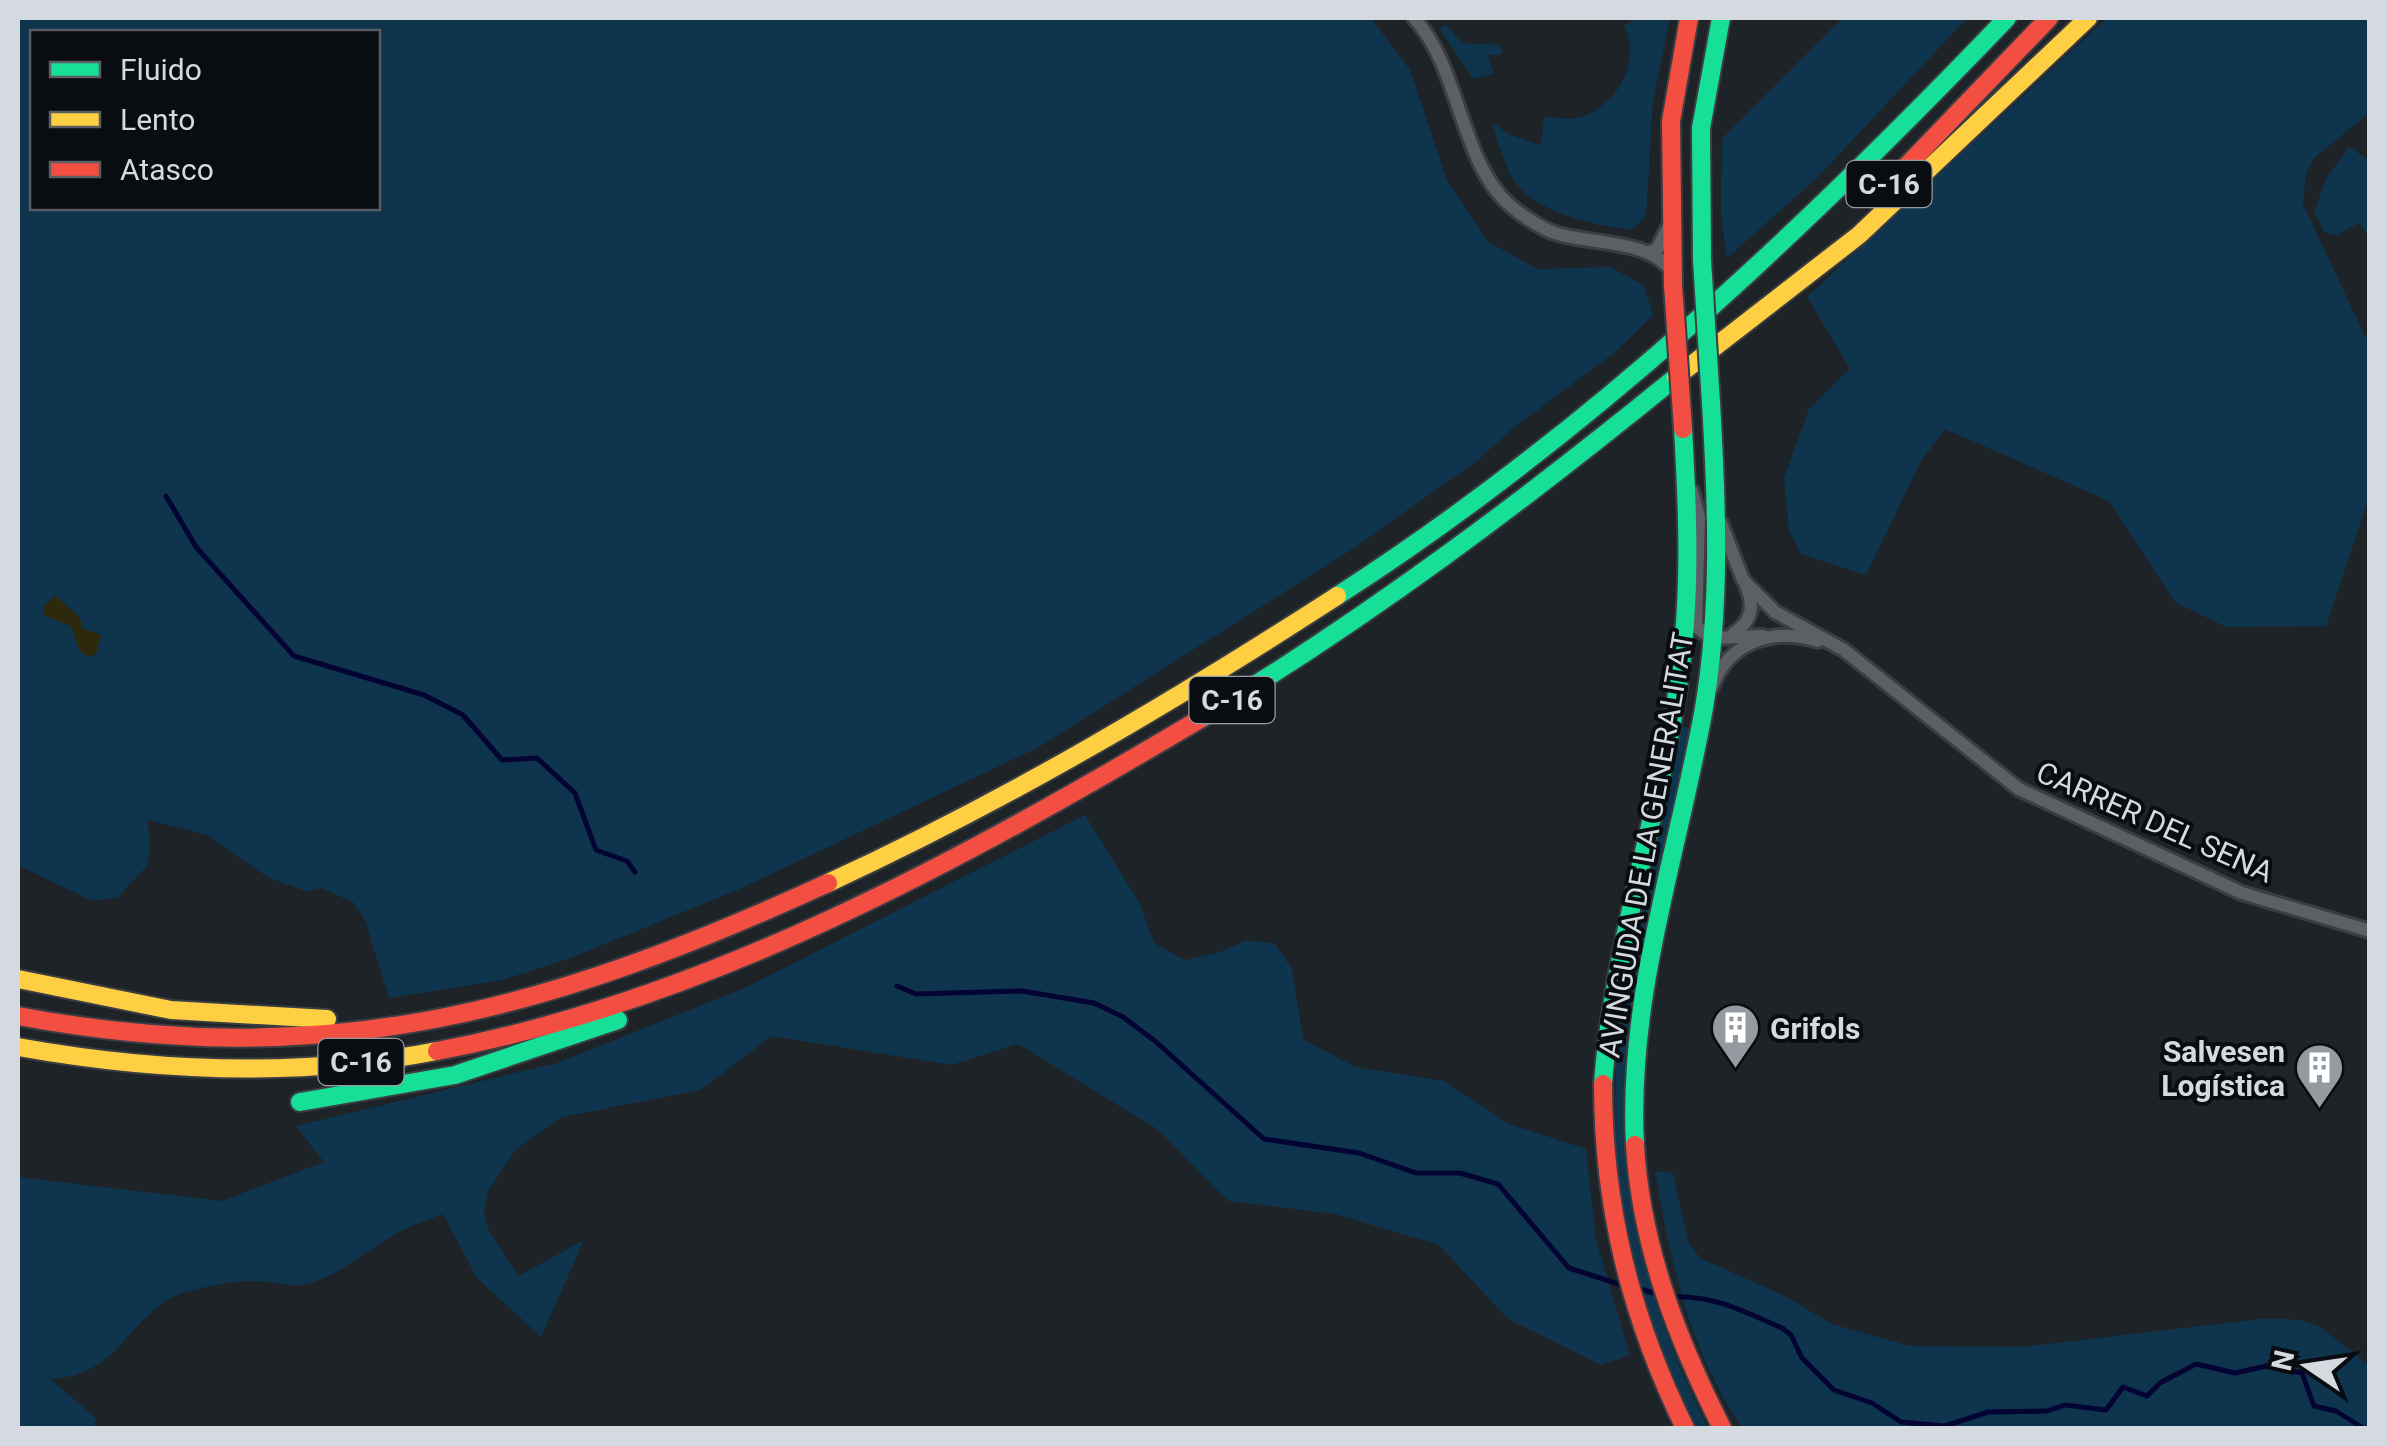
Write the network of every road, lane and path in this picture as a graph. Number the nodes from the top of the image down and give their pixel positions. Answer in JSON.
{"nodes":[{"id":1,"x":1414,"y":18,"type":"edge"},
{"id":2,"x":1689,"y":18,"type":"edge"},
{"id":3,"x":1721,"y":18,"type":"edge"},
{"id":4,"x":2007,"y":18,"type":"edge"},
{"id":5,"x":2049,"y":18,"type":"edge"},
{"id":6,"x":2088,"y":18,"type":"edge"},
{"id":7,"x":1671,"y":222,"type":"junction"},
{"id":8,"x":1648,"y":253,"type":"junction"},
{"id":9,"x":1673,"y":279,"type":"junction"},
{"id":10,"x":1720,"y":342,"type":"junction"},
{"id":11,"x":1713,"y":445,"type":"junction"},
{"id":12,"x":1686,"y":480,"type":"junction"},
{"id":13,"x":1744,"y":580,"type":"junction"},
{"id":14,"x":1733,"y":634,"type":"junction"},
{"id":15,"x":1764,"y":636,"type":"junction"},
{"id":16,"x":1712,"y":638,"type":"junction"},
{"id":17,"x":1844,"y":650,"type":"junction"},
{"id":18,"x":1704,"y":705,"type":"junction"},
{"id":19,"x":2370,"y":931,"type":"edge"},
{"id":20,"x":693,"y":975,"type":"junction"},
{"id":21,"x":18,"y":979,"type":"edge"},
{"id":22,"x":491,"y":1007,"type":"junction"},
{"id":23,"x":18,"y":1016,"type":"edge"},
{"id":24,"x":18,"y":1047,"type":"edge"},
{"id":25,"x":300,"y":1102,"type":"dead end"},
{"id":26,"x":1685,"y":1428,"type":"edge"},
{"id":27,"x":1722,"y":1428,"type":"edge"}],
"edges":[{"from":1,"to":8,"type":"street"},
{"from":2,"to":7,"type":"main road","name":"AVINGUDA DE LA GENERALITAT"},
{"from":3,"to":11,"type":"main road","name":"AVINGUDA DE LA GENERALITAT","bridge":true},
{"from":4,"to":22,"type":"main road","number":"C-16"},
{"from":5,"to":10,"type":"main road","number":"C-16"},
{"from":6,"to":10,"type":"main road"},
{"from":7,"to":8,"type":"street"},
{"from":7,"to":9,"type":"main road","name":"AVINGUDA DE LA GENERALITAT"},
{"from":8,"to":9,"type":"street"},
{"from":9,"to":12,"type":"main road","name":"AVINGUDA DE LA GENERALITAT","bridge":true},
{"from":10,"to":20,"type":"main road","number":"C-16"},
{"from":11,"to":13,"type":"street","name":"CARRER DEL SENA"},
{"from":11,"to":16,"type":"main road","name":"AVINGUDA DE LA GENERALITAT"},
{"from":12,"to":16,"type":"street"},
{"from":12,"to":26,"type":"main road","name":"AVINGUDA DE LA GENERALITAT"},
{"from":13,"to":14,"type":"street","name":"CARRER DEL SENA"},
{"from":13,"to":17,"type":"street","name":"CARRER DEL SENA"},
{"from":14,"to":15,"type":"street","name":"CARRER DEL SENA"},
{"from":14,"to":16,"type":"street","name":"CARRER DEL SENA"},
{"from":15,"to":17,"type":"street","name":"CARRER DEL SENA"},
{"from":15,"to":18,"type":"street"},
{"from":16,"to":18,"type":"main road","name":"AVINGUDA DE LA GENERALITAT"},
{"from":17,"to":19,"type":"street","name":"CARRER DEL SENA"},
{"from":18,"to":27,"type":"main road","name":"AVINGUDA DE LA GENERALITAT"},
{"from":20,"to":24,"type":"main road","number":"C-16"},
{"from":20,"to":25,"type":"main road"},
{"from":21,"to":22,"type":"main road"},
{"from":22,"to":23,"type":"main road","number":"C-16"}]}
